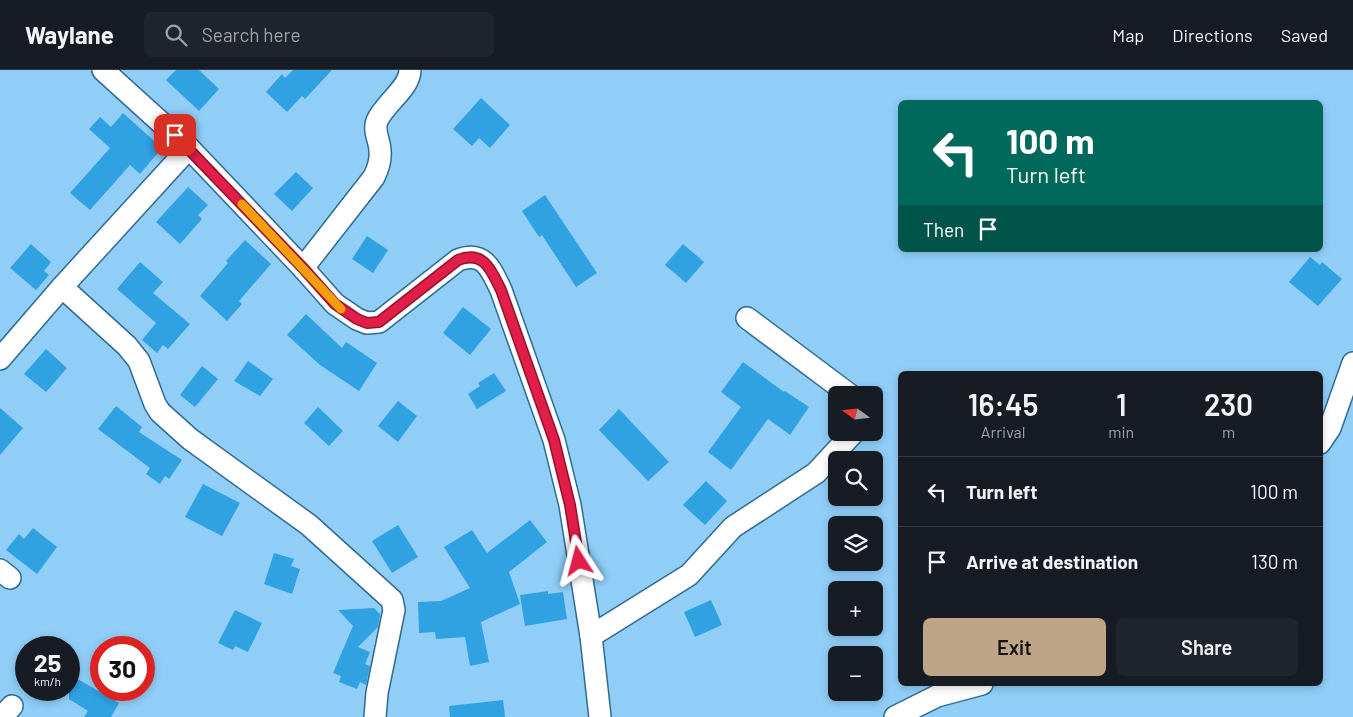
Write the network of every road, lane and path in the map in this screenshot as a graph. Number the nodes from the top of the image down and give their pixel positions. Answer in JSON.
{"nodes":[{"id":1,"x":103,"y":70,"type":"edge"},
{"id":2,"x":410,"y":70,"type":"edge"},
{"id":3,"x":189,"y":148,"type":"junction"},
{"id":4,"x":303,"y":268,"type":"junction"},
{"id":5,"x":62,"y":288,"type":"junction"},
{"id":6,"x":747,"y":318,"type":"dead end"},
{"id":7,"x":0,"y":360,"type":"edge"},
{"id":8,"x":1353,"y":363,"type":"edge"},
{"id":9,"x":838,"y":386,"type":"edge"},
{"id":10,"x":1323,"y":438,"type":"edge"},
{"id":11,"x":846,"y":441,"type":"edge"},
{"id":12,"x":591,"y":636,"type":"junction"},
{"id":13,"x":974,"y":686,"type":"edge"},
{"id":14,"x":375,"y":717,"type":"edge"},
{"id":15,"x":600,"y":717,"type":"edge"},
{"id":16,"x":895,"y":717,"type":"edge"}],
"edges":[{"from":1,"to":3,"type":"street"},
{"from":2,"to":4,"type":"street"},
{"from":3,"to":4,"type":"street"},
{"from":3,"to":5,"type":"street"},
{"from":4,"to":12,"type":"street"},
{"from":5,"to":7,"type":"street"},
{"from":5,"to":14,"type":"street"},
{"from":6,"to":9,"type":"street"},
{"from":8,"to":10,"type":"street"},
{"from":11,"to":12,"type":"street"},
{"from":12,"to":15,"type":"street"},
{"from":13,"to":16,"type":"street"}]}
